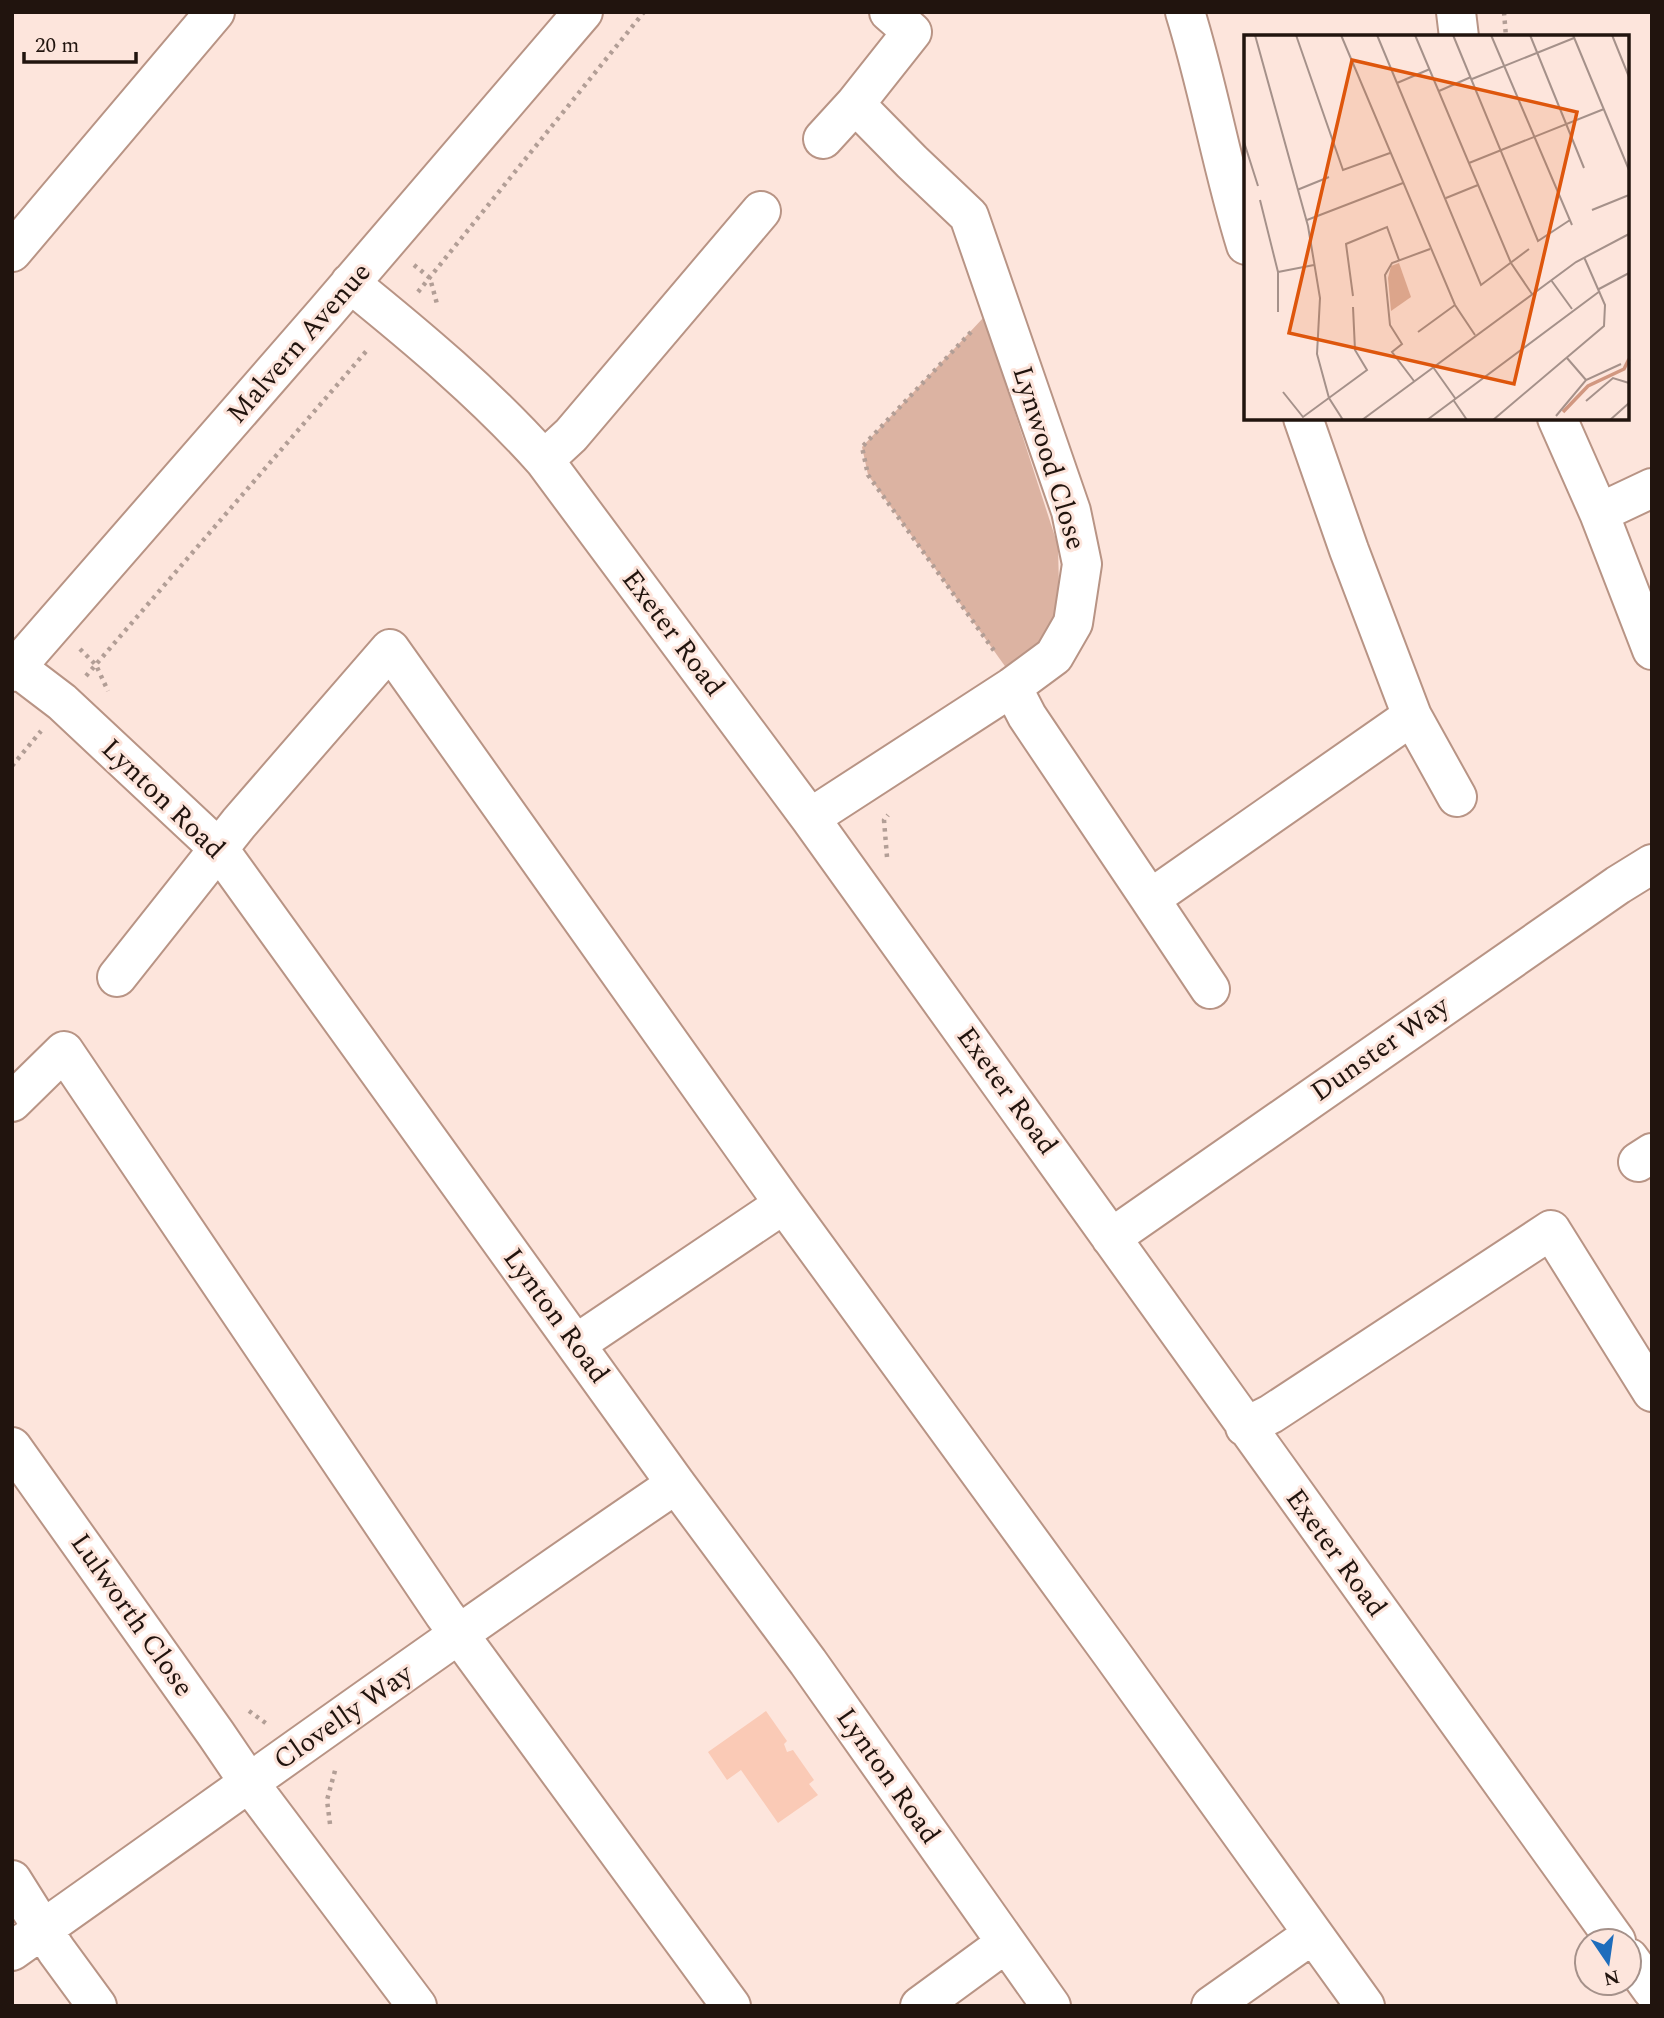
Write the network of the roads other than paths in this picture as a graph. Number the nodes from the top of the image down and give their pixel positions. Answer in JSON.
{"nodes":[{"id":1,"x":215,"y":12,"type":"edge"},
{"id":2,"x":583,"y":12,"type":"edge"},
{"id":3,"x":889,"y":12,"type":"edge"},
{"id":4,"x":1185,"y":12,"type":"edge"},
{"id":5,"x":1455,"y":12,"type":"edge"},
{"id":6,"x":1460,"y":35,"type":"edge"},
{"id":7,"x":855,"y":104,"type":"junction"},
{"id":8,"x":823,"y":138,"type":"dead end"},
{"id":9,"x":761,"y":211,"type":"dead end"},
{"id":10,"x":1244,"y":239,"type":"edge"},
{"id":11,"x":12,"y":252,"type":"edge"},
{"id":12,"x":350,"y":283,"type":"junction"},
{"id":13,"x":1304,"y":420,"type":"edge"},
{"id":14,"x":1559,"y":420,"type":"edge"},
{"id":15,"x":544,"y":460,"type":"junction"},
{"id":16,"x":1652,"y":488,"type":"edge"},
{"id":17,"x":1599,"y":513,"type":"junction"},
{"id":18,"x":1652,"y":650,"type":"edge"},
{"id":19,"x":14,"y":669,"type":"edge"},
{"id":20,"x":1005,"y":673,"type":"junction"},
{"id":21,"x":1412,"y":716,"type":"junction"},
{"id":22,"x":1457,"y":797,"type":"dead end"},
{"id":23,"x":810,"y":818,"type":"junction"},
{"id":24,"x":218,"y":848,"type":"junction"},
{"id":25,"x":1652,"y":864,"type":"edge"},
{"id":26,"x":1150,"y":899,"type":"junction"},
{"id":27,"x":117,"y":977,"type":"dead end"},
{"id":28,"x":1210,"y":989,"type":"dead end"},
{"id":29,"x":12,"y":1102,"type":"edge"},
{"id":30,"x":784,"y":1204,"type":"junction"},
{"id":31,"x":1111,"y":1237,"type":"junction"},
{"id":32,"x":576,"y":1344,"type":"junction"},
{"id":33,"x":1652,"y":1392,"type":"edge"},
{"id":34,"x":1245,"y":1427,"type":"junction"},
{"id":35,"x":12,"y":1447,"type":"edge"},
{"id":36,"x":676,"y":1484,"type":"junction"},
{"id":37,"x":461,"y":1635,"type":"junction"},
{"id":38,"x":250,"y":1784,"type":"junction"},
{"id":39,"x":12,"y":1880,"type":"edge"},
{"id":40,"x":1606,"y":1927,"type":"edge"},
{"id":41,"x":44,"y":1929,"type":"junction"},
{"id":42,"x":1313,"y":1934,"type":"junction"},
{"id":43,"x":1006,"y":1943,"type":"junction"},
{"id":44,"x":12,"y":1951,"type":"edge"},
{"id":45,"x":97,"y":2006,"type":"edge"},
{"id":46,"x":417,"y":2006,"type":"edge"},
{"id":47,"x":731,"y":2006,"type":"edge"},
{"id":48,"x":920,"y":2006,"type":"edge"},
{"id":49,"x":1051,"y":2006,"type":"edge"},
{"id":50,"x":1211,"y":2006,"type":"edge"},
{"id":51,"x":1365,"y":2006,"type":"edge"}],
"edges":[{"from":1,"to":11,"type":"street"},
{"from":2,"to":12,"type":"street","name":"Malvern Avenue"},
{"from":3,"to":7,"type":"street"},
{"from":4,"to":10,"type":"street"},
{"from":5,"to":6,"type":"street"},
{"from":7,"to":8,"type":"street"},
{"from":7,"to":20,"type":"street","name":"Lynwood Close"},
{"from":9,"to":15,"type":"street"},
{"from":12,"to":15,"type":"street","name":"Exeter Road"},
{"from":12,"to":19,"type":"street","name":"Malvern Avenue"},
{"from":13,"to":21,"type":"street"},
{"from":14,"to":17,"type":"street"},
{"from":15,"to":23,"type":"street","name":"Exeter Road"},
{"from":16,"to":17,"type":"street"},
{"from":17,"to":18,"type":"street"},
{"from":19,"to":24,"type":"street","name":"Lynton Road"},
{"from":20,"to":23,"type":"street","name":"Lynwood Close"},
{"from":20,"to":26,"type":"street"},
{"from":21,"to":22,"type":"street"},
{"from":21,"to":26,"type":"street"},
{"from":23,"to":31,"type":"street","name":"Exeter Road"},
{"from":24,"to":27,"type":"street"},
{"from":24,"to":30,"type":"street"},
{"from":24,"to":32,"type":"street","name":"Lynton Road"},
{"from":25,"to":31,"type":"street","name":"Dunster Way"},
{"from":26,"to":28,"type":"street"},
{"from":29,"to":37,"type":"street"},
{"from":30,"to":32,"type":"street"},
{"from":30,"to":42,"type":"street"},
{"from":31,"to":34,"type":"street","name":"Exeter Road"},
{"from":32,"to":36,"type":"street","name":"Lynton Road"},
{"from":33,"to":34,"type":"street"},
{"from":34,"to":40,"type":"street","name":"Exeter Road"},
{"from":35,"to":38,"type":"street","name":"Lulworth Close"},
{"from":36,"to":37,"type":"street","name":"Clovelly Way"},
{"from":36,"to":43,"type":"street","name":"Lynton Road"},
{"from":37,"to":38,"type":"street","name":"Clovelly Way"},
{"from":37,"to":47,"type":"street"},
{"from":38,"to":41,"type":"street","name":"Clovelly Way"},
{"from":38,"to":46,"type":"street","name":"Lulworth Close"},
{"from":39,"to":41,"type":"street"},
{"from":41,"to":44,"type":"street","name":"Clovelly Way"},
{"from":41,"to":45,"type":"street"},
{"from":42,"to":50,"type":"street"},
{"from":42,"to":51,"type":"street"},
{"from":43,"to":48,"type":"street"},
{"from":43,"to":49,"type":"street","name":"Lynton Road"}]}
